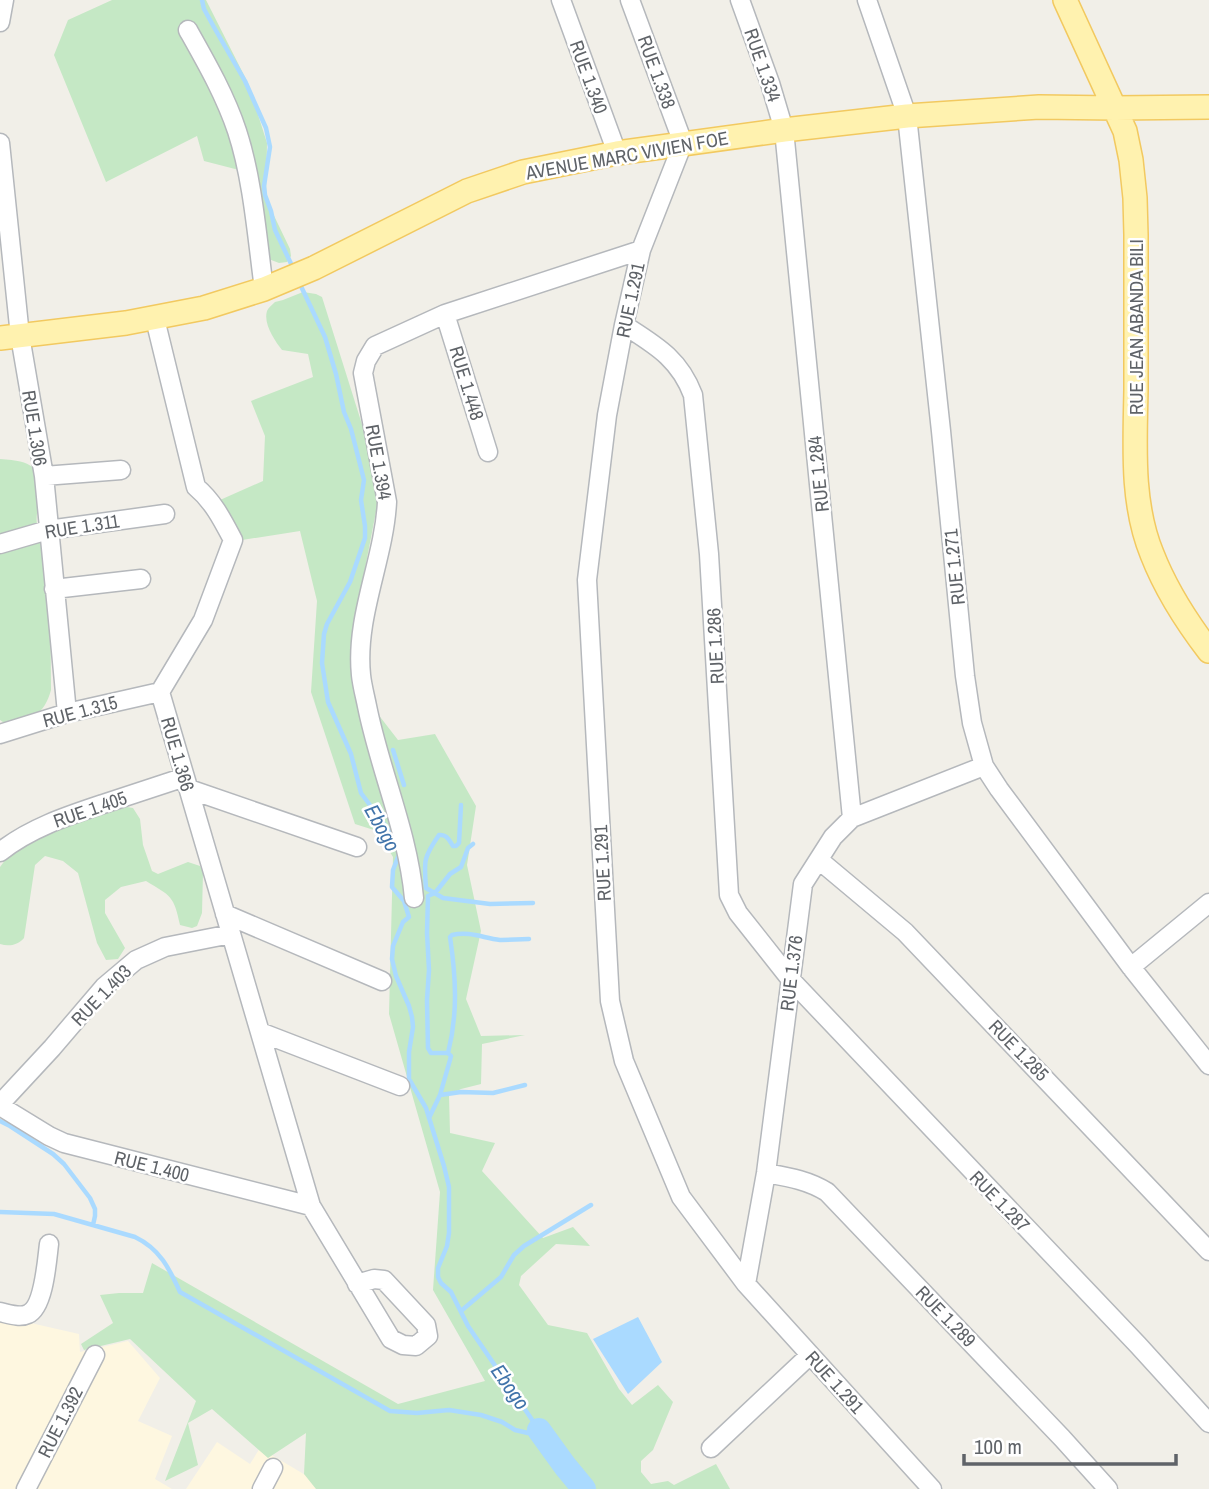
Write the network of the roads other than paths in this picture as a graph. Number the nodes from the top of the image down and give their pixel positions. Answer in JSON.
{"nodes":[{"id":1,"x":4,"y":0,"type":"edge"},
{"id":2,"x":561,"y":0,"type":"edge"},
{"id":3,"x":630,"y":0,"type":"edge"},
{"id":4,"x":740,"y":0,"type":"edge"},
{"id":5,"x":867,"y":0,"type":"edge"},
{"id":6,"x":1065,"y":0,"type":"edge"},
{"id":7,"x":0,"y":22,"type":"edge"},
{"id":8,"x":188,"y":30,"type":"dead end"},
{"id":9,"x":1209,"y":107,"type":"edge"},
{"id":10,"x":1115,"y":108,"type":"junction"},
{"id":11,"x":907,"y":116,"type":"junction"},
{"id":12,"x":784,"y":130,"type":"junction"},
{"id":13,"x":0,"y":143,"type":"edge"},
{"id":14,"x":683,"y":144,"type":"junction"},
{"id":15,"x":617,"y":153,"type":"junction"},
{"id":16,"x":5,"y":240,"type":"edge"},
{"id":17,"x":641,"y":250,"type":"junction"},
{"id":18,"x":271,"y":286,"type":"junction"},
{"id":19,"x":445,"y":314,"type":"junction"},
{"id":20,"x":155,"y":319,"type":"junction"},
{"id":21,"x":624,"y":325,"type":"junction"},
{"id":22,"x":10,"y":337,"type":"edge"},
{"id":23,"x":488,"y":453,"type":"dead end"},
{"id":24,"x":121,"y":470,"type":"dead end"},
{"id":25,"x":44,"y":476,"type":"junction"},
{"id":26,"x":164,"y":514,"type":"dead end"},
{"id":27,"x":48,"y":530,"type":"junction"},
{"id":28,"x":0,"y":544,"type":"edge"},
{"id":29,"x":141,"y":579,"type":"dead end"},
{"id":30,"x":54,"y":589,"type":"junction"},
{"id":31,"x":1209,"y":651,"type":"edge"},
{"id":32,"x":160,"y":692,"type":"junction"},
{"id":33,"x":67,"y":713,"type":"junction"},
{"id":34,"x":0,"y":734,"type":"edge"},
{"id":35,"x":984,"y":766,"type":"junction"},
{"id":36,"x":187,"y":783,"type":"junction"},
{"id":37,"x":852,"y":818,"type":"junction"},
{"id":38,"x":357,"y":848,"type":"dead end"},
{"id":39,"x":0,"y":852,"type":"edge"},
{"id":40,"x":819,"y":860,"type":"junction"},
{"id":41,"x":414,"y":898,"type":"dead end"},
{"id":42,"x":1209,"y":903,"type":"edge"},
{"id":43,"x":226,"y":914,"type":"junction"},
{"id":44,"x":231,"y":934,"type":"junction"},
{"id":45,"x":1131,"y":967,"type":"junction"},
{"id":46,"x":790,"y":979,"type":"junction"},
{"id":47,"x":382,"y":981,"type":"dead end"},
{"id":48,"x":260,"y":1032,"type":"junction"},
{"id":49,"x":1209,"y":1065,"type":"edge"},
{"id":50,"x":400,"y":1086,"type":"dead end"},
{"id":51,"x":0,"y":1105,"type":"edge"},
{"id":52,"x":766,"y":1173,"type":"junction"},
{"id":53,"x":312,"y":1206,"type":"junction"},
{"id":54,"x":49,"y":1244,"type":"dead end"},
{"id":55,"x":1209,"y":1251,"type":"edge"},
{"id":56,"x":357,"y":1284,"type":"dead end"},
{"id":57,"x":746,"y":1284,"type":"junction"},
{"id":58,"x":0,"y":1312,"type":"edge"},
{"id":59,"x":95,"y":1354,"type":"dead end"},
{"id":60,"x":810,"y":1354,"type":"junction"},
{"id":61,"x":1209,"y":1423,"type":"edge"},
{"id":62,"x":711,"y":1448,"type":"dead end"},
{"id":63,"x":273,"y":1468,"type":"dead end"},
{"id":64,"x":26,"y":1489,"type":"edge"},
{"id":65,"x":262,"y":1489,"type":"edge"},
{"id":66,"x":932,"y":1489,"type":"edge"},
{"id":67,"x":1108,"y":1489,"type":"edge"}],
"edges":[{"from":1,"to":7,"type":"street"},
{"from":2,"to":15,"type":"street","name":"RUE 1.340"},
{"from":3,"to":14,"type":"street","name":"RUE 1.338"},
{"from":4,"to":12,"type":"street","name":"RUE 1.334"},
{"from":5,"to":11,"type":"street","name":"RUE 1.271"},
{"from":6,"to":10,"type":"main road","name":"RUE JEAN ABANDA BILI"},
{"from":8,"to":18,"type":"street"},
{"from":9,"to":10,"type":"main road","name":"AVENUE MARC VIVIEN FOE"},
{"from":10,"to":11,"type":"main road","name":"AVENUE MARC VIVIEN FOE"},
{"from":10,"to":31,"type":"main road","name":"RUE JEAN ABANDA BILI"},
{"from":11,"to":12,"type":"main road","name":"AVENUE MARC VIVIEN FOE"},
{"from":11,"to":35,"type":"street","name":"RUE 1.271"},
{"from":12,"to":14,"type":"main road","name":"AVENUE MARC VIVIEN FOE"},
{"from":12,"to":37,"type":"street","name":"RUE 1.284"},
{"from":13,"to":16,"type":"street","name":"RUE 1.306"},
{"from":14,"to":15,"type":"main road","name":"AVENUE MARC VIVIEN FOE"},
{"from":14,"to":17,"type":"street","name":"RUE 1.291"},
{"from":15,"to":18,"type":"main road","name":"AVENUE MARC VIVIEN FOE"},
{"from":16,"to":22,"type":"street","name":"RUE 1.306"},
{"from":17,"to":19,"type":"street","name":"RUE 1.394"},
{"from":17,"to":21,"type":"street","name":"RUE 1.291"},
{"from":18,"to":20,"type":"main road","name":"AVENUE MARC VIVIEN FOE"},
{"from":19,"to":23,"type":"street","name":"RUE 1.448"},
{"from":19,"to":41,"type":"street","name":"RUE 1.394"},
{"from":20,"to":22,"type":"main road","name":"AVENUE MARC VIVIEN FOE"},
{"from":20,"to":32,"type":"street","name":"RUE 1.366"},
{"from":21,"to":46,"type":"street","name":"RUE 1.286"},
{"from":21,"to":57,"type":"street","name":"RUE 1.291"},
{"from":22,"to":25,"type":"street","name":"RUE 1.306"},
{"from":24,"to":25,"type":"street"},
{"from":25,"to":27,"type":"street","name":"RUE 1.306"},
{"from":26,"to":27,"type":"street","name":"RUE 1.311"},
{"from":27,"to":28,"type":"street","name":"RUE 1.311"},
{"from":27,"to":30,"type":"street","name":"RUE 1.306"},
{"from":29,"to":30,"type":"street"},
{"from":30,"to":33,"type":"street","name":"RUE 1.306"},
{"from":32,"to":33,"type":"street","name":"RUE 1.315"},
{"from":32,"to":36,"type":"street","name":"RUE 1.366"},
{"from":33,"to":34,"type":"street","name":"RUE 1.315"},
{"from":35,"to":37,"type":"street","name":"RUE 1.376"},
{"from":35,"to":45,"type":"street","name":"RUE 1.271"},
{"from":36,"to":38,"type":"street"},
{"from":36,"to":39,"type":"street","name":"RUE 1.405"},
{"from":36,"to":43,"type":"street","name":"RUE 1.366"},
{"from":37,"to":40,"type":"street","name":"RUE 1.376"},
{"from":40,"to":46,"type":"street","name":"RUE 1.376"},
{"from":40,"to":55,"type":"street","name":"RUE 1.285"},
{"from":42,"to":45,"type":"street"},
{"from":43,"to":44,"type":"street","name":"RUE 1.366"},
{"from":43,"to":47,"type":"street"},
{"from":44,"to":48,"type":"street","name":"RUE 1.366"},
{"from":44,"to":51,"type":"street","name":"RUE 1.403"},
{"from":45,"to":49,"type":"street","name":"RUE 1.271"},
{"from":46,"to":52,"type":"street","name":"RUE 1.376"},
{"from":46,"to":61,"type":"street","name":"RUE 1.287"},
{"from":48,"to":50,"type":"street"},
{"from":48,"to":53,"type":"street","name":"RUE 1.366"},
{"from":51,"to":53,"type":"street","name":"RUE 1.400"},
{"from":52,"to":57,"type":"street","name":"RUE 1.376"},
{"from":52,"to":67,"type":"street","name":"RUE 1.289"},
{"from":53,"to":56,"type":"street","name":"RUE 1.366"},
{"from":54,"to":58,"type":"street"},
{"from":57,"to":60,"type":"street","name":"RUE 1.291"},
{"from":59,"to":64,"type":"street","name":"RUE 1.392"},
{"from":60,"to":62,"type":"street"},
{"from":60,"to":66,"type":"street","name":"RUE 1.291"},
{"from":63,"to":65,"type":"street"}]}
